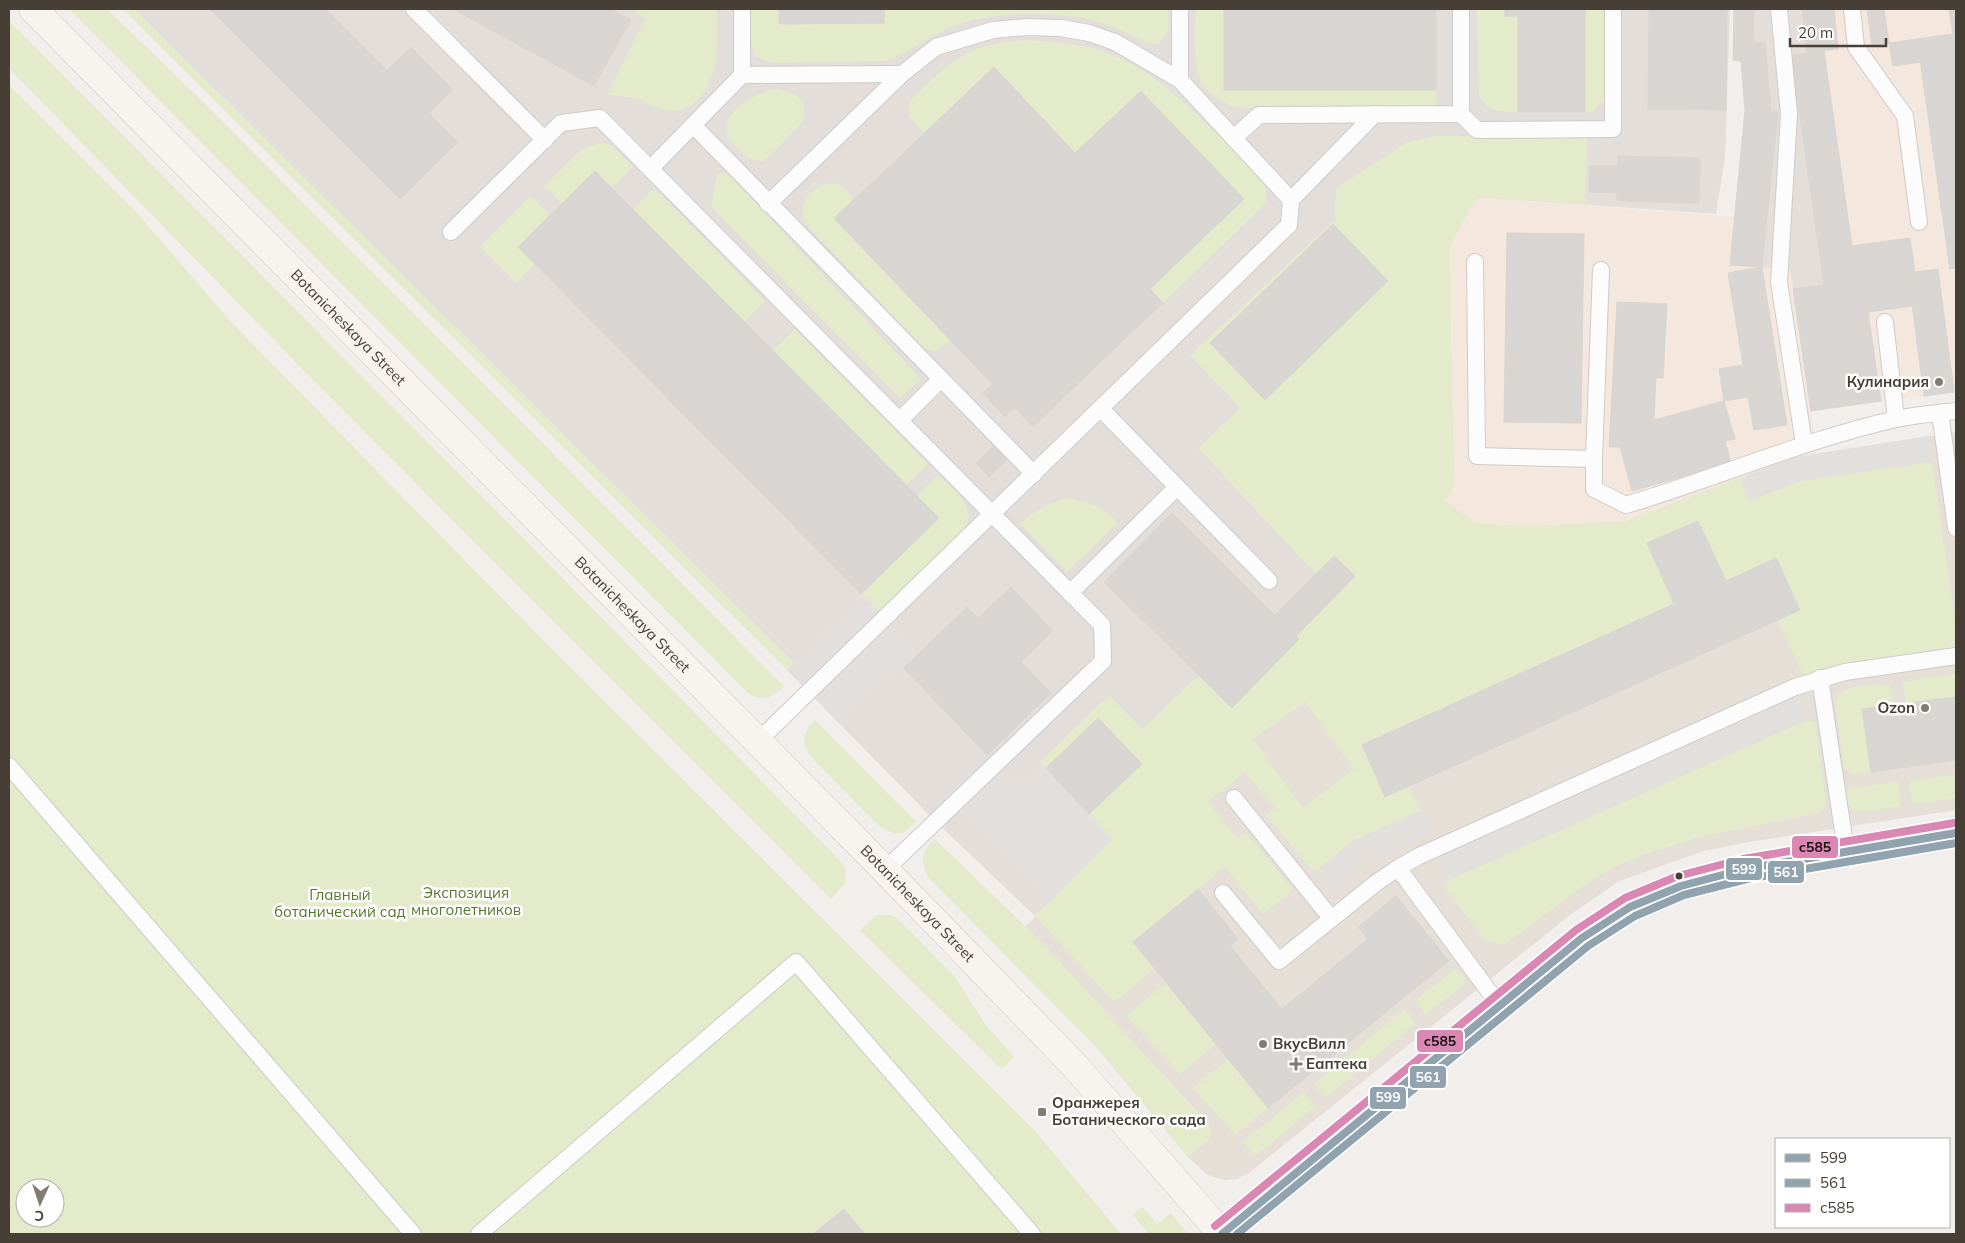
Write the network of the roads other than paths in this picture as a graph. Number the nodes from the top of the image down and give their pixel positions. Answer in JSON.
{"nodes":[{"id":1,"x":32,"y":9,"type":"edge"},
{"id":2,"x":414,"y":9,"type":"edge"},
{"id":3,"x":742,"y":9,"type":"edge"},
{"id":4,"x":1180,"y":9,"type":"edge"},
{"id":5,"x":1461,"y":9,"type":"edge"},
{"id":6,"x":1613,"y":9,"type":"edge"},
{"id":7,"x":1779,"y":9,"type":"edge"},
{"id":8,"x":1852,"y":9,"type":"edge"},
{"id":9,"x":902,"y":74,"type":"junction"},
{"id":10,"x":742,"y":75,"type":"junction"},
{"id":11,"x":1180,"y":80,"type":"junction"},
{"id":12,"x":1375,"y":114,"type":"junction"},
{"id":13,"x":1461,"y":114,"type":"junction"},
{"id":14,"x":693,"y":125,"type":"junction"},
{"id":15,"x":1234,"y":138,"type":"junction"},
{"id":16,"x":545,"y":140,"type":"junction"},
{"id":17,"x":651,"y":168,"type":"junction"},
{"id":18,"x":1291,"y":200,"type":"junction"},
{"id":19,"x":768,"y":204,"type":"junction"},
{"id":20,"x":1918,"y":222,"type":"dead end"},
{"id":21,"x":452,"y":232,"type":"dead end"},
{"id":22,"x":1475,"y":262,"type":"dead end"},
{"id":23,"x":1601,"y":270,"type":"dead end"},
{"id":24,"x":1884,"y":322,"type":"dead end"},
{"id":25,"x":941,"y":379,"type":"junction"},
{"id":26,"x":1101,"y":409,"type":"junction"},
{"id":27,"x":1948,"y":412,"type":"edge"},
{"id":28,"x":1896,"y":419,"type":"junction"},
{"id":29,"x":900,"y":420,"type":"junction"},
{"id":30,"x":1804,"y":444,"type":"junction"},
{"id":31,"x":1594,"y":459,"type":"junction"},
{"id":32,"x":1034,"y":474,"type":"junction"},
{"id":33,"x":1177,"y":488,"type":"junction"},
{"id":34,"x":992,"y":514,"type":"junction"},
{"id":35,"x":1956,"y":528,"type":"edge"},
{"id":36,"x":1269,"y":581,"type":"dead end"},
{"id":37,"x":1070,"y":593,"type":"junction"},
{"id":38,"x":1956,"y":656,"type":"edge"},
{"id":39,"x":1820,"y":678,"type":"junction"},
{"id":40,"x":759,"y":740,"type":"junction"},
{"id":41,"x":9,"y":766,"type":"edge"},
{"id":42,"x":1234,"y":798,"type":"dead end"},
{"id":43,"x":1956,"y":833,"type":"edge"},
{"id":44,"x":1846,"y":851,"type":"junction"},
{"id":45,"x":1398,"y":868,"type":"junction"},
{"id":46,"x":886,"y":870,"type":"junction"},
{"id":47,"x":1223,"y":893,"type":"dead end"},
{"id":48,"x":1331,"y":918,"type":"junction"},
{"id":49,"x":1499,"y":1005,"type":"junction"},
{"id":50,"x":413,"y":1234,"type":"edge"},
{"id":51,"x":479,"y":1234,"type":"edge"},
{"id":52,"x":1032,"y":1234,"type":"edge"},
{"id":53,"x":1222,"y":1234,"type":"edge"}],
"edges":[{"from":1,"to":40,"type":"main road","name":"Botanicheskaya Street"},
{"from":2,"to":16,"type":"lane"},
{"from":3,"to":10,"type":"lane"},
{"from":4,"to":11,"type":"lane"},
{"from":5,"to":13,"type":"lane"},
{"from":6,"to":13,"type":"lane"},
{"from":7,"to":30,"type":"lane"},
{"from":8,"to":20,"type":"lane"},
{"from":9,"to":10,"type":"lane"},
{"from":9,"to":11,"type":"lane"},
{"from":9,"to":19,"type":"lane"},
{"from":10,"to":14,"type":"lane"},
{"from":11,"to":15,"type":"lane"},
{"from":12,"to":13,"type":"lane"},
{"from":12,"to":15,"type":"lane"},
{"from":12,"to":18,"type":"lane"},
{"from":14,"to":17,"type":"lane"},
{"from":14,"to":19,"type":"lane"},
{"from":15,"to":18,"type":"lane"},
{"from":16,"to":17,"type":"lane"},
{"from":16,"to":21,"type":"lane"},
{"from":17,"to":29,"type":"lane"},
{"from":18,"to":26,"type":"lane"},
{"from":19,"to":25,"type":"lane"},
{"from":22,"to":31,"type":"lane"},
{"from":23,"to":31,"type":"lane"},
{"from":24,"to":28,"type":"lane"},
{"from":25,"to":29,"type":"lane"},
{"from":25,"to":32,"type":"lane"},
{"from":26,"to":32,"type":"lane"},
{"from":26,"to":33,"type":"lane"},
{"from":27,"to":28,"type":"lane"},
{"from":27,"to":35,"type":"lane"},
{"from":28,"to":30,"type":"lane"},
{"from":29,"to":34,"type":"lane"},
{"from":30,"to":31,"type":"lane"},
{"from":32,"to":34,"type":"lane"},
{"from":33,"to":36,"type":"lane"},
{"from":33,"to":37,"type":"lane"},
{"from":34,"to":37,"type":"lane"},
{"from":34,"to":40,"type":"lane"},
{"from":37,"to":46,"type":"lane"},
{"from":38,"to":39,"type":"lane"},
{"from":39,"to":44,"type":"lane"},
{"from":39,"to":45,"type":"lane"},
{"from":40,"to":46,"type":"main road","name":"Botanicheskaya Street"},
{"from":41,"to":50,"type":"lane"},
{"from":42,"to":48,"type":"lane"},
{"from":43,"to":44,"type":"street"},
{"from":44,"to":49,"type":"street"},
{"from":45,"to":48,"type":"lane"},
{"from":45,"to":49,"type":"lane"},
{"from":46,"to":53,"type":"main road","name":"Botanicheskaya Street"},
{"from":47,"to":48,"type":"lane"},
{"from":49,"to":53,"type":"street"},
{"from":51,"to":52,"type":"lane"}]}
